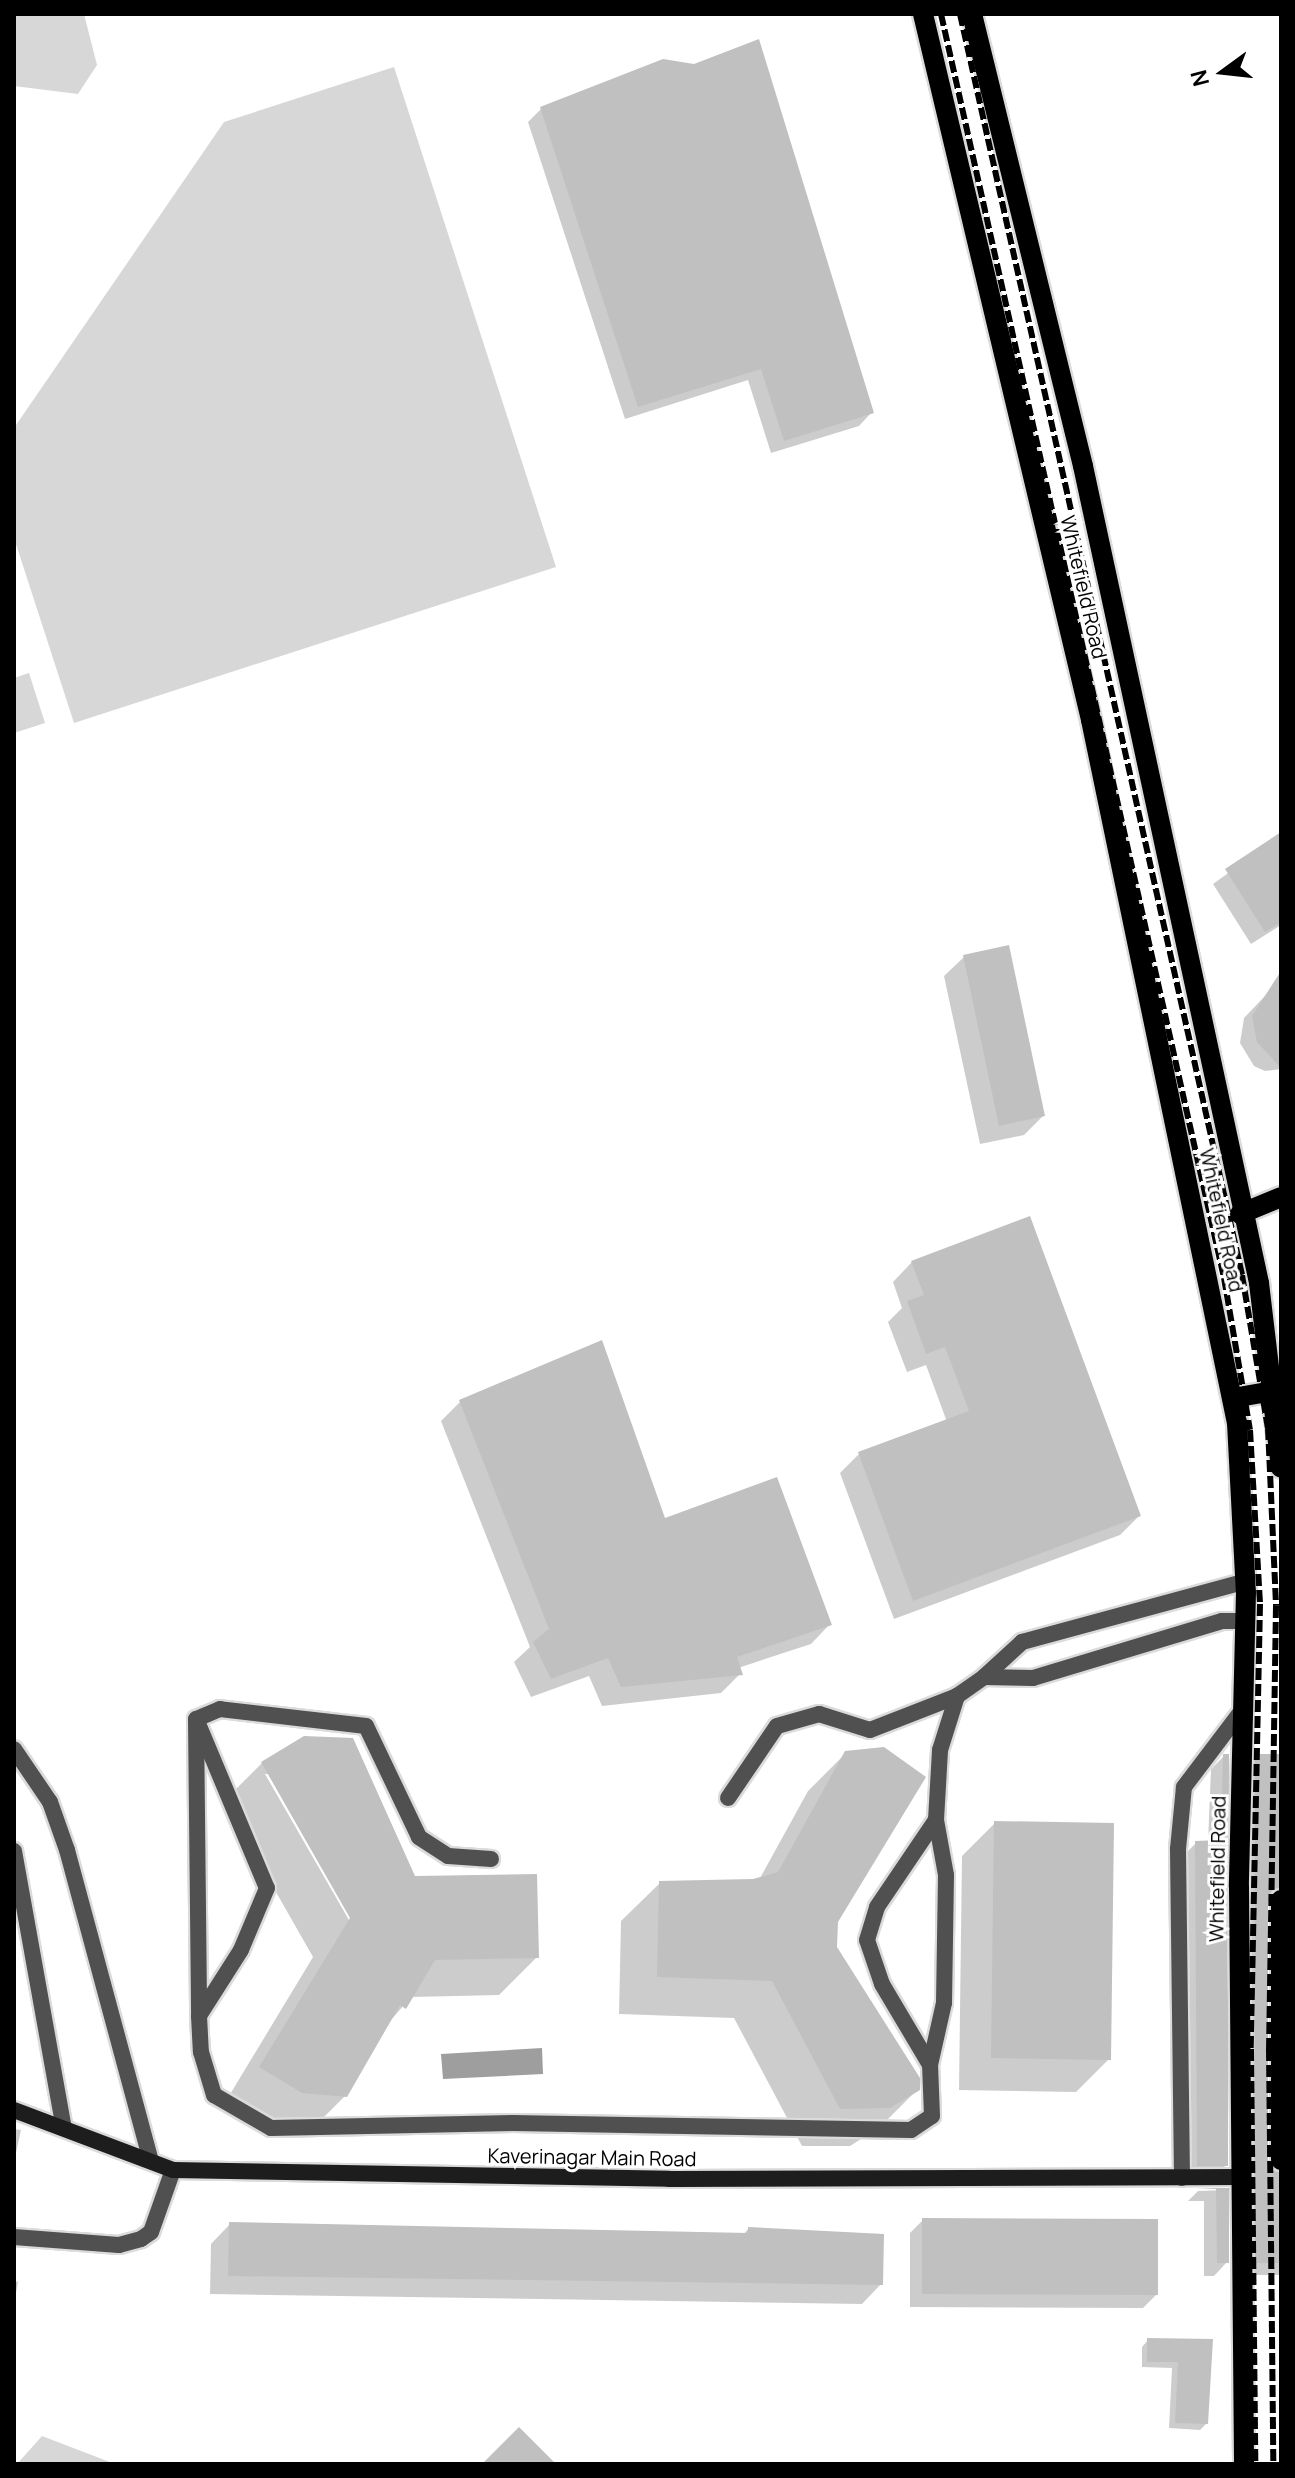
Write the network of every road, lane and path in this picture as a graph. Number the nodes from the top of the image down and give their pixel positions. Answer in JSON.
{"nodes":[{"id":1,"x":923,"y":14,"type":"edge"},
{"id":2,"x":972,"y":14,"type":"edge"},
{"id":3,"x":1281,"y":1197,"type":"edge"},
{"id":4,"x":1240,"y":1214,"type":"junction"},
{"id":5,"x":1272,"y":1391,"type":"junction"},
{"id":6,"x":1233,"y":1398,"type":"junction"},
{"id":7,"x":1281,"y":1468,"type":"edge"},
{"id":8,"x":1246,"y":1581,"type":"junction"},
{"id":9,"x":1245,"y":1621,"type":"junction"},
{"id":10,"x":984,"y":1677,"type":"junction"},
{"id":11,"x":957,"y":1696,"type":"junction"},
{"id":12,"x":1243,"y":1709,"type":"junction"},
{"id":13,"x":196,"y":1719,"type":"junction"},
{"id":14,"x":14,"y":1749,"type":"edge"},
{"id":15,"x":728,"y":1798,"type":"dead end"},
{"id":16,"x":936,"y":1820,"type":"junction"},
{"id":17,"x":14,"y":1851,"type":"edge"},
{"id":18,"x":491,"y":1859,"type":"dead end"},
{"id":19,"x":1281,"y":1900,"type":"edge"},
{"id":20,"x":199,"y":2016,"type":"junction"},
{"id":21,"x":930,"y":2065,"type":"junction"},
{"id":22,"x":14,"y":2110,"type":"edge"},
{"id":23,"x":64,"y":2128,"type":"junction"},
{"id":24,"x":150,"y":2157,"type":"junction"},
{"id":25,"x":1281,"y":2160,"type":"edge"},
{"id":26,"x":173,"y":2170,"type":"junction"},
{"id":27,"x":1242,"y":2177,"type":"junction"},
{"id":28,"x":1182,"y":2178,"type":"junction"},
{"id":29,"x":14,"y":2237,"type":"edge"},
{"id":30,"x":1244,"y":2464,"type":"edge"}],
"edges":[{"from":1,"to":6,"type":"main road","name":"Whitefield Road"},
{"from":2,"to":4,"type":"main road","name":"Whitefield Road"},
{"from":3,"to":4,"type":"main road"},
{"from":4,"to":5,"type":"main road","name":"Whitefield Road"},
{"from":5,"to":6,"type":"main road"},
{"from":5,"to":7,"type":"main road","name":"Whitefield Road"},
{"from":6,"to":8,"type":"main road","name":"Whitefield Road"},
{"from":8,"to":9,"type":"main road","name":"Whitefield Road"},
{"from":8,"to":10,"type":"street"},
{"from":9,"to":10,"type":"street"},
{"from":9,"to":12,"type":"main road","name":"Whitefield Road"},
{"from":10,"to":11,"type":"street"},
{"from":11,"to":15,"type":"street"},
{"from":11,"to":16,"type":"street"},
{"from":12,"to":27,"type":"main road","name":"Whitefield Road"},
{"from":12,"to":28,"type":"street"},
{"from":13,"to":18,"type":"street"},
{"from":13,"to":20,"type":"street"},
{"from":13,"to":20,"type":"street"},
{"from":14,"to":24,"type":"street"},
{"from":16,"to":21,"type":"street"},
{"from":16,"to":21,"type":"street"},
{"from":17,"to":23,"type":"street"},
{"from":19,"to":25,"type":"main road"},
{"from":20,"to":21,"type":"street"},
{"from":22,"to":23,"type":"street","name":"Kaverinagar Main Road"},
{"from":23,"to":24,"type":"street","name":"Kaverinagar Main Road"},
{"from":24,"to":26,"type":"street","name":"Kaverinagar Main Road"},
{"from":26,"to":28,"type":"street","name":"Kaverinagar Main Road"},
{"from":26,"to":29,"type":"street"},
{"from":27,"to":28,"type":"street","name":"Kaverinagar Main Road"},
{"from":27,"to":30,"type":"main road","name":"Whitefield Road"}]}
